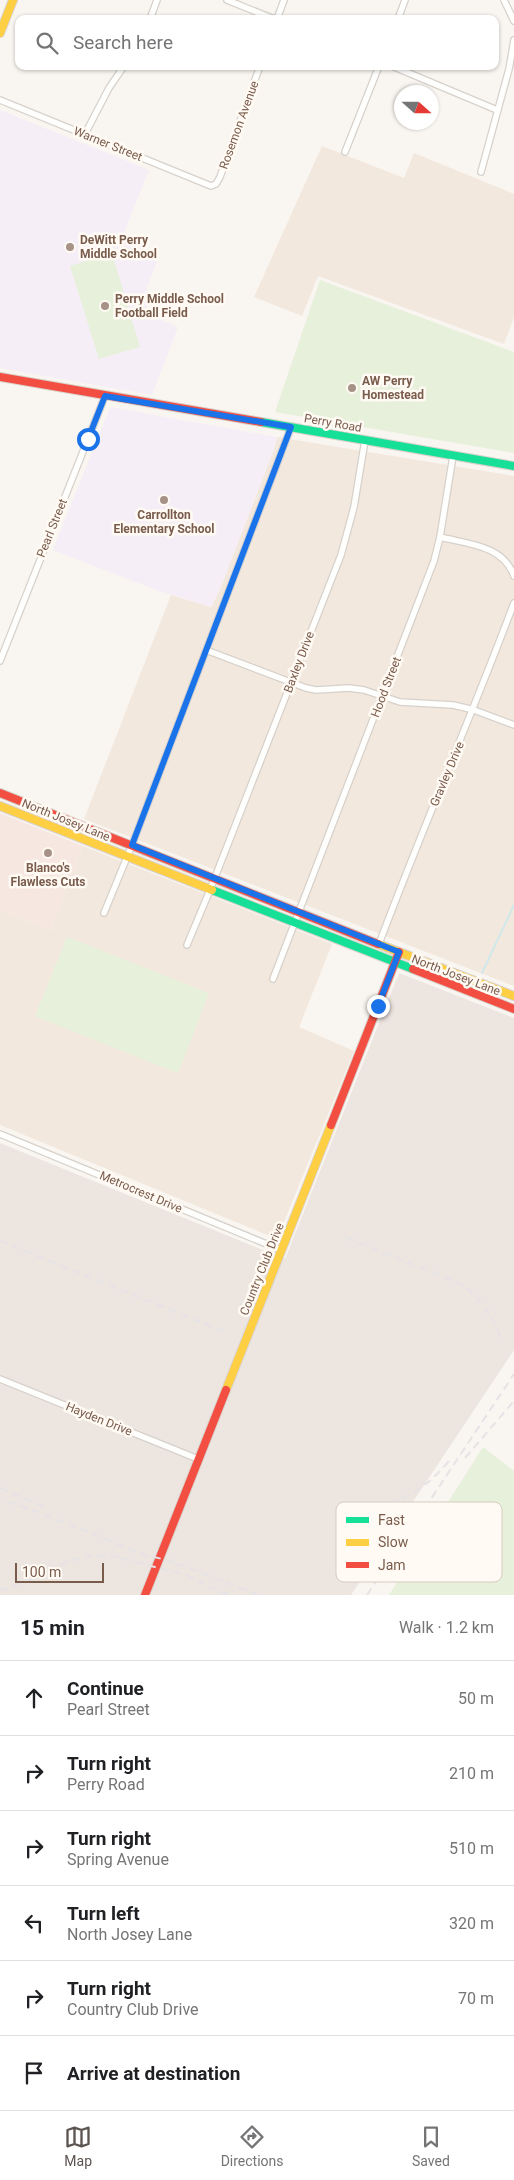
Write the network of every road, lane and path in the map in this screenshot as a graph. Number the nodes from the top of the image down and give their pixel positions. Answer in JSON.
{"nodes":[{"id":1,"x":13,"y":0,"type":"edge"},
{"id":2,"x":157,"y":0,"type":"edge"},
{"id":3,"x":227,"y":0,"type":"edge"},
{"id":4,"x":284,"y":0,"type":"edge"},
{"id":5,"x":405,"y":0,"type":"edge"},
{"id":6,"x":504,"y":0,"type":"edge"},
{"id":7,"x":151,"y":15,"type":"edge"},
{"id":8,"x":266,"y":15,"type":"edge"},
{"id":9,"x":278,"y":15,"type":"edge"},
{"id":10,"x":399,"y":15,"type":"edge"},
{"id":11,"x":514,"y":21,"type":"edge"},
{"id":12,"x":0,"y":33,"type":"edge"},
{"id":13,"x":514,"y":40,"type":"edge"},
{"id":14,"x":121,"y":70,"type":"edge"},
{"id":15,"x":259,"y":70,"type":"edge"},
{"id":16,"x":377,"y":70,"type":"edge"},
{"id":17,"x":402,"y":70,"type":"edge"},
{"id":18,"x":0,"y":100,"type":"edge"},
{"id":19,"x":497,"y":110,"type":"junction"},
{"id":20,"x":85,"y":134,"type":"junction"},
{"id":21,"x":346,"y":152,"type":"dead end"},
{"id":22,"x":481,"y":172,"type":"dead end"},
{"id":23,"x":216,"y":184,"type":"joint"},
{"id":24,"x":0,"y":377,"type":"edge"},
{"id":25,"x":105,"y":396,"type":"junction"},
{"id":26,"x":291,"y":427,"type":"junction"},
{"id":27,"x":365,"y":440,"type":"junction"},
{"id":28,"x":453,"y":456,"type":"junction"},
{"id":29,"x":514,"y":466,"type":"edge"},
{"id":30,"x":440,"y":537,"type":"junction"},
{"id":31,"x":514,"y":576,"type":"edge"},
{"id":32,"x":514,"y":603,"type":"edge"},
{"id":33,"x":206,"y":650,"type":"junction"},
{"id":34,"x":0,"y":661,"type":"edge"},
{"id":35,"x":291,"y":682,"type":"junction"},
{"id":36,"x":382,"y":696,"type":"junction"},
{"id":37,"x":474,"y":710,"type":"junction"},
{"id":38,"x":514,"y":725,"type":"edge"},
{"id":39,"x":0,"y":793,"type":"edge"},
{"id":40,"x":0,"y":806,"type":"edge"},
{"id":41,"x":132,"y":845,"type":"junction"},
{"id":42,"x":127,"y":857,"type":"junction"},
{"id":43,"x":214,"y":879,"type":"junction"},
{"id":44,"x":210,"y":890,"type":"junction"},
{"id":45,"x":298,"y":912,"type":"junction"},
{"id":46,"x":104,"y":913,"type":"dead end"},
{"id":47,"x":293,"y":924,"type":"junction"},
{"id":48,"x":379,"y":944,"type":"junction"},
{"id":49,"x":187,"y":945,"type":"dead end"},
{"id":50,"x":399,"y":952,"type":"junction"},
{"id":51,"x":395,"y":963,"type":"junction"},
{"id":52,"x":272,"y":980,"type":"dead end"},
{"id":53,"x":514,"y":996,"type":"edge"},
{"id":54,"x":514,"y":1009,"type":"edge"},
{"id":55,"x":0,"y":1134,"type":"edge"},
{"id":56,"x":282,"y":1250,"type":"junction"},
{"id":57,"x":0,"y":1379,"type":"edge"},
{"id":58,"x":198,"y":1459,"type":"junction"},
{"id":59,"x":145,"y":1595,"type":"edge"}],
"edges":[{"from":1,"to":12,"type":"street"},
{"from":2,"to":7,"type":"street"},
{"from":3,"to":8,"type":"street"},
{"from":4,"to":9,"type":"street"},
{"from":5,"to":10,"type":"street"},
{"from":6,"to":11,"type":"street"},
{"from":13,"to":19,"type":"street"},
{"from":14,"to":20,"type":"street"},
{"from":15,"to":23,"type":"street","name":"Rosemon Avenue"},
{"from":16,"to":21,"type":"street"},
{"from":17,"to":19,"type":"street"},
{"from":18,"to":20,"type":"street","name":"Warner Street"},
{"from":19,"to":22,"type":"street"},
{"from":20,"to":23,"type":"street","name":"Warner Street"},
{"from":24,"to":25,"type":"street","name":"Perry Road"},
{"from":25,"to":26,"type":"street","name":"Perry Road"},
{"from":25,"to":34,"type":"street","name":"Pearl Street"},
{"from":26,"to":27,"type":"street","name":"Perry Road"},
{"from":26,"to":33,"type":"street"},
{"from":27,"to":28,"type":"street","name":"Perry Road"},
{"from":27,"to":35,"type":"street","name":"Baxley Drive"},
{"from":28,"to":29,"type":"street","name":"Perry Road"},
{"from":28,"to":30,"type":"street","name":"Hood Street"},
{"from":30,"to":31,"type":"street"},
{"from":30,"to":36,"type":"street","name":"Hood Street"},
{"from":32,"to":37,"type":"street","name":"Gravley Drive"},
{"from":33,"to":35,"type":"street"},
{"from":33,"to":41,"type":"street"},
{"from":35,"to":36,"type":"street"},
{"from":35,"to":43,"type":"street","name":"Baxley Drive"},
{"from":36,"to":37,"type":"street"},
{"from":36,"to":45,"type":"street","name":"Hood Street"},
{"from":37,"to":38,"type":"street"},
{"from":37,"to":48,"type":"street","name":"Gravley Drive"},
{"from":39,"to":41,"type":"street","name":"North Josey Lane"},
{"from":40,"to":42,"type":"street","name":"North Josey Lane"},
{"from":41,"to":42,"type":"street"},
{"from":41,"to":43,"type":"street","name":"North Josey Lane"},
{"from":42,"to":44,"type":"street","name":"North Josey Lane"},
{"from":42,"to":46,"type":"street"},
{"from":43,"to":44,"type":"street","name":"Baxley Drive"},
{"from":43,"to":45,"type":"street","name":"North Josey Lane"},
{"from":44,"to":47,"type":"street","name":"North Josey Lane"},
{"from":44,"to":49,"type":"street","name":"Baxley Drive"},
{"from":45,"to":47,"type":"street","name":"Hood Street"},
{"from":45,"to":48,"type":"street","name":"North Josey Lane"},
{"from":47,"to":51,"type":"street","name":"North Josey Lane"},
{"from":47,"to":52,"type":"street","name":"Hood Street"},
{"from":48,"to":50,"type":"street","name":"North Josey Lane"},
{"from":50,"to":51,"type":"street","name":"Country Club Drive"},
{"from":50,"to":53,"type":"street","name":"North Josey Lane"},
{"from":51,"to":54,"type":"street","name":"North Josey Lane"},
{"from":51,"to":56,"type":"street","name":"Country Club Drive"},
{"from":55,"to":56,"type":"street","name":"Metrocrest Drive"},
{"from":56,"to":58,"type":"street","name":"Country Club Drive"},
{"from":57,"to":58,"type":"street","name":"Hayden Drive"},
{"from":58,"to":59,"type":"street","name":"Country Club Drive"}]}
